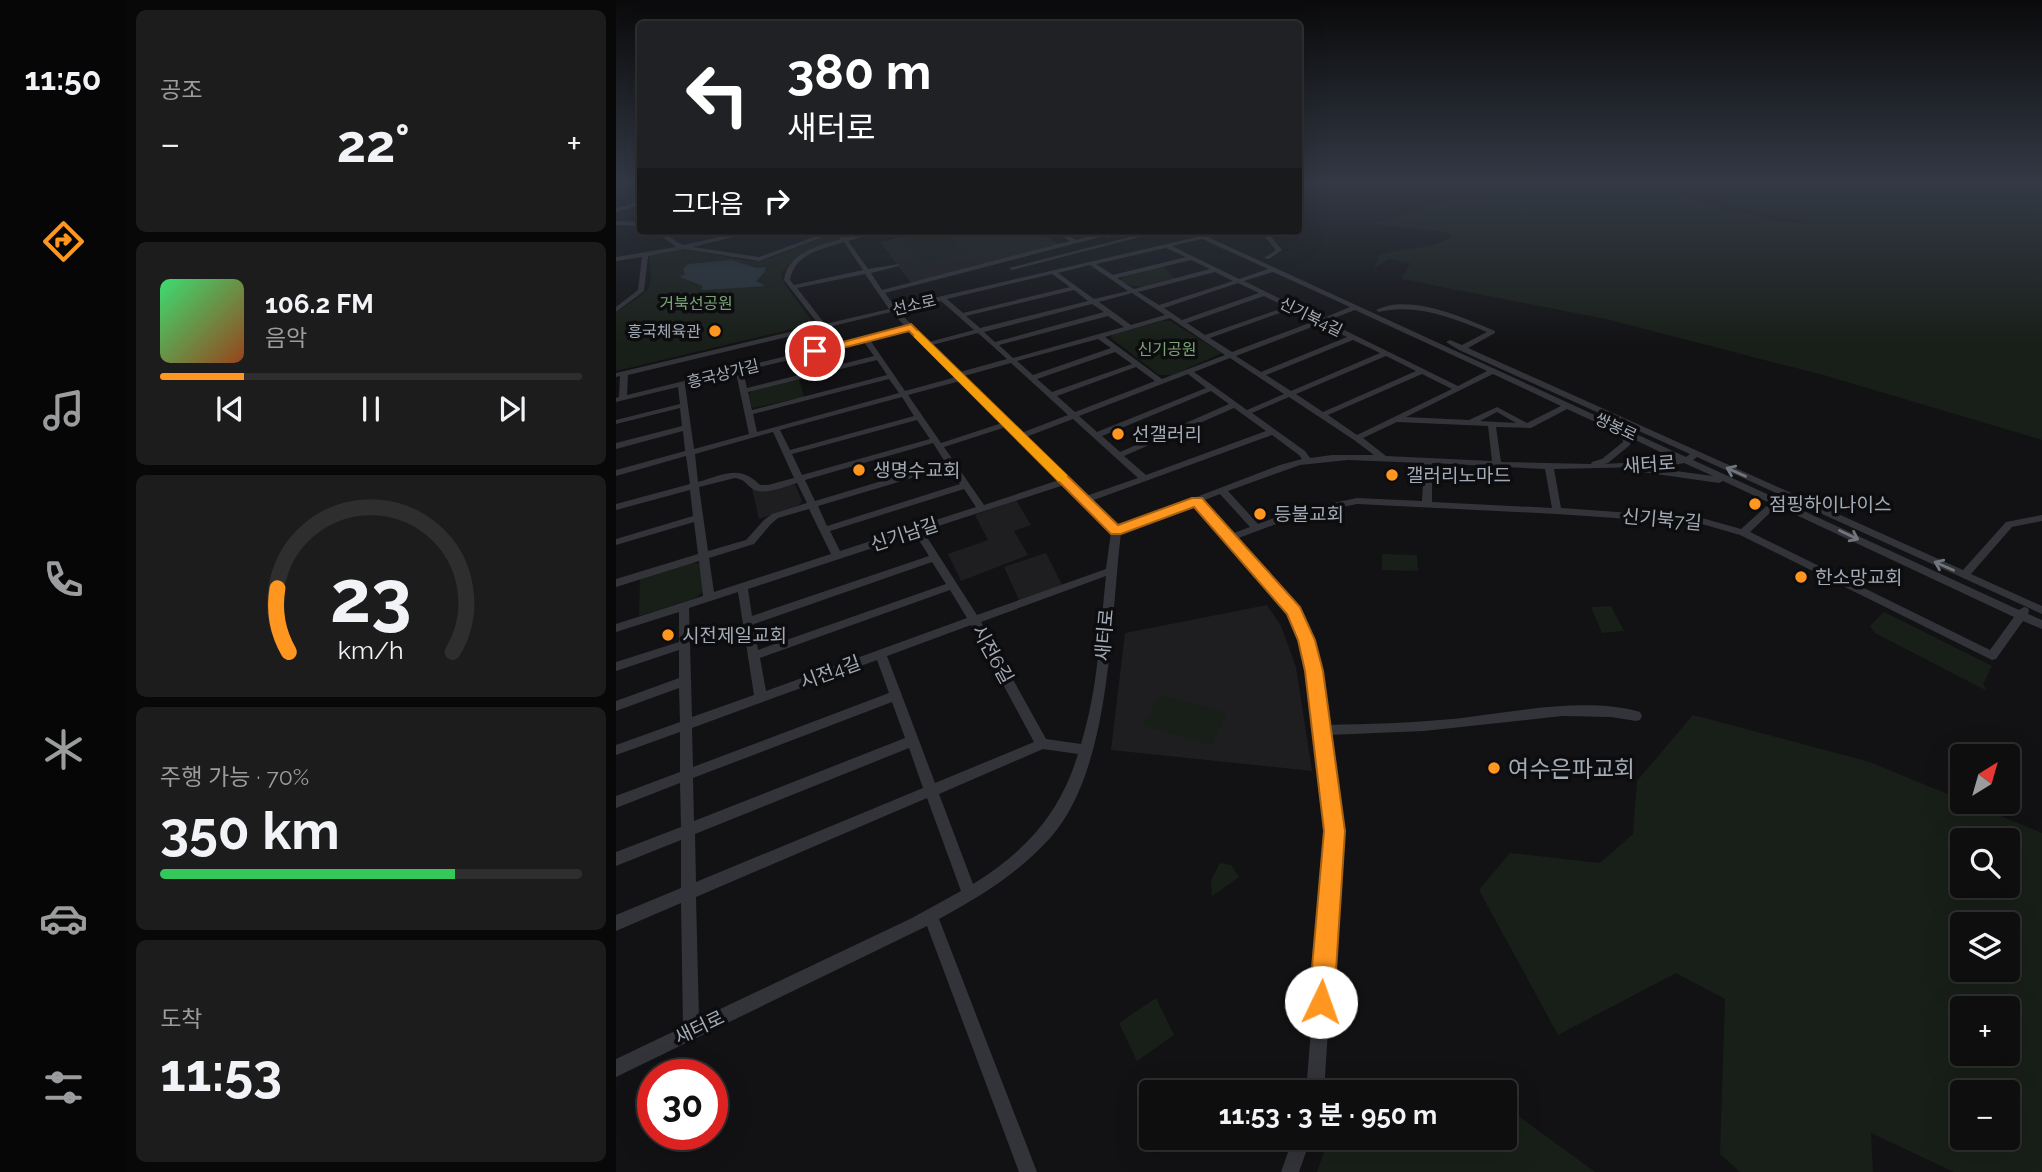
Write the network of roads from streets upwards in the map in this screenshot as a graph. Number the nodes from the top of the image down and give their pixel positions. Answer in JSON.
{"nodes":[{"id":1,"x":664,"y":237,"type":"edge"},
{"id":2,"x":714,"y":237,"type":"edge"},
{"id":3,"x":727,"y":237,"type":"edge"},
{"id":4,"x":835,"y":237,"type":"edge"},
{"id":5,"x":838,"y":237,"type":"edge"},
{"id":6,"x":842,"y":237,"type":"edge"},
{"id":7,"x":1067,"y":237,"type":"edge"},
{"id":8,"x":1095,"y":237,"type":"edge"},
{"id":9,"x":1108,"y":237,"type":"edge"},
{"id":10,"x":1139,"y":237,"type":"edge"},
{"id":11,"x":1195,"y":237,"type":"edge"},
{"id":12,"x":1209,"y":237,"type":"edge"},
{"id":13,"x":1219,"y":237,"type":"edge"},
{"id":14,"x":1268,"y":237,"type":"edge"},
{"id":15,"x":716,"y":239,"type":"junction"},
{"id":16,"x":1076,"y":242,"type":"junction"},
{"id":17,"x":1116,"y":243,"type":"junction"},
{"id":18,"x":1165,"y":246,"type":"junction"},
{"id":19,"x":685,"y":247,"type":"junction"},
{"id":20,"x":645,"y":254,"type":"junction"},
{"id":21,"x":1129,"y":254,"type":"junction"},
{"id":22,"x":1191,"y":258,"type":"junction"},
{"id":23,"x":1267,"y":258,"type":"junction"},
{"id":24,"x":617,"y":260,"type":"edge"},
{"id":25,"x":1006,"y":261,"type":"junction"},
{"id":26,"x":1090,"y":263,"type":"junction"},
{"id":27,"x":897,"y":265,"type":"dead end"},
{"id":28,"x":1012,"y":268,"type":"junction"},
{"id":29,"x":1275,"y":269,"type":"junction"},
{"id":30,"x":1215,"y":270,"type":"junction"},
{"id":31,"x":867,"y":272,"type":"junction"},
{"id":32,"x":1053,"y":272,"type":"junction"},
{"id":33,"x":1112,"y":278,"type":"junction"},
{"id":34,"x":1021,"y":279,"type":"junction"},
{"id":35,"x":1239,"y":282,"type":"junction"},
{"id":36,"x":795,"y":288,"type":"junction"},
{"id":37,"x":1075,"y":288,"type":"junction"},
{"id":38,"x":1133,"y":291,"type":"junction"},
{"id":39,"x":881,"y":292,"type":"junction"},
{"id":40,"x":1264,"y":293,"type":"junction"},
{"id":41,"x":942,"y":298,"type":"junction"},
{"id":42,"x":1093,"y":301,"type":"junction"},
{"id":43,"x":1291,"y":307,"type":"junction"},
{"id":44,"x":1357,"y":307,"type":"junction"},
{"id":45,"x":1158,"y":308,"type":"junction"},
{"id":46,"x":616,"y":310,"type":"edge"},
{"id":47,"x":893,"y":310,"type":"junction"},
{"id":48,"x":1379,"y":310,"type":"junction"},
{"id":49,"x":1110,"y":313,"type":"junction"},
{"id":50,"x":962,"y":316,"type":"junction"},
{"id":51,"x":1171,"y":316,"type":"junction"},
{"id":52,"x":1320,"y":321,"type":"junction"},
{"id":53,"x":1181,"y":323,"type":"junction"},
{"id":54,"x":823,"y":326,"type":"junction"},
{"id":55,"x":911,"y":328,"type":"junction"},
{"id":56,"x":1130,"y":328,"type":"junction"},
{"id":57,"x":979,"y":331,"type":"junction"},
{"id":58,"x":1099,"y":336,"type":"junction"},
{"id":59,"x":780,"y":337,"type":"junction"},
{"id":60,"x":1353,"y":337,"type":"junction"},
{"id":61,"x":1204,"y":338,"type":"junction"},
{"id":62,"x":866,"y":339,"type":"junction"},
{"id":63,"x":928,"y":344,"type":"junction"},
{"id":64,"x":994,"y":344,"type":"junction"},
{"id":65,"x":1462,"y":348,"type":"junction"},
{"id":66,"x":1116,"y":349,"type":"junction"},
{"id":67,"x":1386,"y":354,"type":"junction"},
{"id":68,"x":1231,"y":355,"type":"junction"},
{"id":69,"x":789,"y":358,"type":"junction"},
{"id":70,"x":878,"y":358,"type":"junction"},
{"id":71,"x":1012,"y":360,"type":"junction"},
{"id":72,"x":1138,"y":364,"type":"junction"},
{"id":73,"x":738,"y":370,"type":"junction"},
{"id":74,"x":1494,"y":370,"type":"junction"},
{"id":75,"x":1422,"y":371,"type":"junction"},
{"id":76,"x":1188,"y":372,"type":"junction"},
{"id":77,"x":620,"y":374,"type":"edge"},
{"id":78,"x":1260,"y":374,"type":"junction"},
{"id":79,"x":891,"y":376,"type":"junction"},
{"id":80,"x":960,"y":376,"type":"junction"},
{"id":81,"x":1032,"y":378,"type":"junction"},
{"id":82,"x":1161,"y":382,"type":"junction"},
{"id":83,"x":681,"y":384,"type":"junction"},
{"id":84,"x":1212,"y":388,"type":"junction"},
{"id":85,"x":1457,"y":388,"type":"junction"},
{"id":86,"x":743,"y":391,"type":"junction"},
{"id":87,"x":904,"y":394,"type":"junction"},
{"id":88,"x":1290,"y":394,"type":"junction"},
{"id":89,"x":1052,"y":396,"type":"junction"},
{"id":90,"x":619,"y":400,"type":"edge"},
{"id":91,"x":684,"y":405,"type":"junction"},
{"id":92,"x":1235,"y":405,"type":"junction"},
{"id":93,"x":1568,"y":405,"type":"junction"},
{"id":94,"x":748,"y":413,"type":"junction"},
{"id":95,"x":1246,"y":413,"type":"junction"},
{"id":96,"x":1074,"y":415,"type":"junction"},
{"id":97,"x":1322,"y":415,"type":"junction"},
{"id":98,"x":919,"y":417,"type":"junction"},
{"id":99,"x":1395,"y":419,"type":"junction"},
{"id":100,"x":616,"y":422,"type":"edge"},
{"id":101,"x":1008,"y":424,"type":"junction"},
{"id":102,"x":1467,"y":424,"type":"junction"},
{"id":103,"x":1492,"y":425,"type":"junction"},
{"id":104,"x":1611,"y":425,"type":"junction"},
{"id":105,"x":1528,"y":426,"type":"junction"},
{"id":106,"x":687,"y":427,"type":"junction"},
{"id":107,"x":776,"y":430,"type":"junction"},
{"id":108,"x":1272,"y":432,"type":"junction"},
{"id":109,"x":753,"y":435,"type":"junction"},
{"id":110,"x":1097,"y":435,"type":"junction"},
{"id":111,"x":1020,"y":436,"type":"junction"},
{"id":112,"x":1357,"y":438,"type":"junction"},
{"id":113,"x":937,"y":443,"type":"junction"},
{"id":114,"x":616,"y":446,"type":"edge"},
{"id":115,"x":690,"y":452,"type":"junction"},
{"id":116,"x":787,"y":453,"type":"junction"},
{"id":117,"x":1119,"y":455,"type":"junction"},
{"id":118,"x":1692,"y":457,"type":"junction"},
{"id":119,"x":1382,"y":458,"type":"junction"},
{"id":120,"x":1428,"y":460,"type":"junction"},
{"id":121,"x":1308,"y":461,"type":"junction"},
{"id":122,"x":951,"y":463,"type":"junction"},
{"id":123,"x":1497,"y":463,"type":"junction"},
{"id":124,"x":1583,"y":466,"type":"junction"},
{"id":125,"x":1549,"y":467,"type":"junction"},
{"id":126,"x":1622,"y":467,"type":"junction"},
{"id":127,"x":616,"y":473,"type":"edge"},
{"id":128,"x":800,"y":478,"type":"junction"},
{"id":129,"x":1144,"y":478,"type":"junction"},
{"id":130,"x":1066,"y":481,"type":"junction"},
{"id":131,"x":694,"y":485,"type":"junction"},
{"id":132,"x":966,"y":485,"type":"junction"},
{"id":133,"x":1222,"y":492,"type":"junction"},
{"id":134,"x":1762,"y":495,"type":"junction"},
{"id":135,"x":1085,"y":500,"type":"junction"},
{"id":136,"x":1197,"y":501,"type":"junction"},
{"id":137,"x":1776,"y":502,"type":"junction"},
{"id":138,"x":1427,"y":504,"type":"junction"},
{"id":139,"x":812,"y":505,"type":"junction"},
{"id":140,"x":616,"y":507,"type":"edge"},
{"id":141,"x":982,"y":509,"type":"junction"},
{"id":142,"x":1556,"y":510,"type":"junction"},
{"id":143,"x":699,"y":517,"type":"junction"},
{"id":144,"x":2042,"y":518,"type":"edge"},
{"id":145,"x":1255,"y":527,"type":"junction"},
{"id":146,"x":824,"y":530,"type":"junction"},
{"id":147,"x":918,"y":530,"type":"junction"},
{"id":148,"x":1116,"y":531,"type":"junction"},
{"id":149,"x":1743,"y":533,"type":"junction"},
{"id":150,"x":1230,"y":538,"type":"junction"},
{"id":151,"x":616,"y":542,"type":"edge"},
{"id":152,"x":704,"y":556,"type":"junction"},
{"id":153,"x":837,"y":556,"type":"junction"},
{"id":154,"x":935,"y":557,"type":"junction"},
{"id":155,"x":1110,"y":571,"type":"junction"},
{"id":156,"x":1964,"y":575,"type":"junction"},
{"id":157,"x":616,"y":583,"type":"edge"},
{"id":158,"x":953,"y":585,"type":"junction"},
{"id":159,"x":742,"y":587,"type":"junction"},
{"id":160,"x":709,"y":597,"type":"junction"},
{"id":161,"x":2028,"y":604,"type":"junction"},
{"id":162,"x":684,"y":606,"type":"junction"},
{"id":163,"x":2042,"y":610,"type":"edge"},
{"id":164,"x":2021,"y":615,"type":"junction"},
{"id":165,"x":974,"y":620,"type":"junction"},
{"id":166,"x":748,"y":621,"type":"junction"},
{"id":167,"x":2042,"y":625,"type":"edge"},
{"id":168,"x":616,"y":628,"type":"edge"},
{"id":169,"x":685,"y":644,"type":"junction"},
{"id":170,"x":880,"y":654,"type":"junction"},
{"id":171,"x":754,"y":656,"type":"junction"},
{"id":172,"x":616,"y":667,"type":"edge"},
{"id":173,"x":685,"y":681,"type":"junction"},
{"id":174,"x":895,"y":695,"type":"junction"},
{"id":175,"x":761,"y":698,"type":"junction"},
{"id":176,"x":616,"y":706,"type":"edge"},
{"id":177,"x":1636,"y":716,"type":"dead end"},
{"id":178,"x":686,"y":725,"type":"junction"},
{"id":179,"x":1321,"y":730,"type":"junction"},
{"id":180,"x":912,"y":741,"type":"junction"},
{"id":181,"x":1042,"y":744,"type":"junction"},
{"id":182,"x":616,"y":750,"type":"edge"},
{"id":183,"x":1085,"y":750,"type":"junction"},
{"id":184,"x":687,"y":775,"type":"junction"},
{"id":185,"x":931,"y":791,"type":"junction"},
{"id":186,"x":616,"y":802,"type":"edge"},
{"id":187,"x":688,"y":830,"type":"junction"},
{"id":188,"x":616,"y":859,"type":"edge"},
{"id":189,"x":689,"y":892,"type":"junction"},
{"id":190,"x":969,"y":893,"type":"junction"},
{"id":191,"x":930,"y":915,"type":"junction"},
{"id":192,"x":616,"y":923,"type":"edge"},
{"id":193,"x":691,"y":1031,"type":"junction"},
{"id":194,"x":616,"y":1068,"type":"edge"},
{"id":195,"x":1316,"y":1080,"type":"edge"},
{"id":196,"x":1298,"y":1150,"type":"edge"},
{"id":197,"x":1028,"y":1172,"type":"edge"},
{"id":198,"x":1290,"y":1172,"type":"edge"}],
"edges":[{"from":1,"to":19,"type":"street"},
{"from":2,"to":15,"type":"street"},
{"from":3,"to":15,"type":"street"},
{"from":4,"to":19,"type":"street"},
{"from":5,"to":36,"type":"street"},
{"from":6,"to":31,"type":"street"},
{"from":7,"to":16,"type":"street"},
{"from":8,"to":16,"type":"street"},
{"from":9,"to":17,"type":"street"},
{"from":10,"to":17,"type":"street"},
{"from":11,"to":18,"type":"street","name":"선소로"},
{"from":12,"to":29,"type":"street","name":"쌍봉로"},
{"from":13,"to":23,"type":"street","name":"쌍봉로"},
{"from":14,"to":23,"type":"street"},
{"from":15,"to":19,"type":"street"},
{"from":16,"to":25,"type":"street"},
{"from":17,"to":21,"type":"street"},
{"from":17,"to":28,"type":"street"},
{"from":18,"to":21,"type":"street","name":"선소로"},
{"from":18,"to":22,"type":"street","name":"신기북4길"},
{"from":19,"to":20,"type":"street"},
{"from":20,"to":24,"type":"street"},
{"from":20,"to":46,"type":"street"},
{"from":21,"to":26,"type":"street","name":"선소로"},
{"from":22,"to":30,"type":"street","name":"신기북4길"},
{"from":22,"to":33,"type":"street"},
{"from":23,"to":48,"type":"street","name":"쌍봉로"},
{"from":25,"to":28,"type":"street"},
{"from":25,"to":39,"type":"street"},
{"from":26,"to":32,"type":"street","name":"선소로"},
{"from":26,"to":33,"type":"street"},
{"from":27,"to":31,"type":"street"},
{"from":28,"to":34,"type":"street"},
{"from":29,"to":35,"type":"street"},
{"from":29,"to":44,"type":"street","name":"쌍봉로"},
{"from":30,"to":35,"type":"street","name":"신기북4길"},
{"from":30,"to":38,"type":"street"},
{"from":31,"to":36,"type":"street"},
{"from":31,"to":39,"type":"street"},
{"from":32,"to":34,"type":"street","name":"선소로"},
{"from":32,"to":37,"type":"street"},
{"from":33,"to":38,"type":"street"},
{"from":34,"to":41,"type":"street","name":"선소로"},
{"from":35,"to":40,"type":"street","name":"신기북4길"},
{"from":35,"to":45,"type":"street"},
{"from":36,"to":54,"type":"street"},
{"from":37,"to":42,"type":"street"},
{"from":37,"to":50,"type":"street"},
{"from":38,"to":42,"type":"street"},
{"from":38,"to":45,"type":"street"},
{"from":39,"to":47,"type":"street"},
{"from":40,"to":43,"type":"street","name":"신기북4길"},
{"from":40,"to":53,"type":"street"},
{"from":41,"to":47,"type":"street","name":"선소로"},
{"from":41,"to":50,"type":"street"},
{"from":42,"to":49,"type":"street"},
{"from":42,"to":57,"type":"street"},
{"from":43,"to":52,"type":"street","name":"신기북4길"},
{"from":43,"to":61,"type":"street"},
{"from":44,"to":52,"type":"street"},
{"from":44,"to":74,"type":"street","name":"쌍봉로"},
{"from":45,"to":51,"type":"street"},
{"from":47,"to":54,"type":"street","name":"선소로"},
{"from":47,"to":55,"type":"street"},
{"from":48,"to":65,"type":"street","name":"쌍봉로"},
{"from":48,"to":65,"type":"street"},
{"from":49,"to":56,"type":"street"},
{"from":49,"to":64,"type":"street"},
{"from":50,"to":57,"type":"street"},
{"from":51,"to":53,"type":"street"},
{"from":51,"to":56,"type":"street"},
{"from":52,"to":60,"type":"street","name":"신기북4길"},
{"from":52,"to":68,"type":"street"},
{"from":53,"to":61,"type":"street"},
{"from":54,"to":59,"type":"street","name":"선소로"},
{"from":55,"to":62,"type":"street","name":"흥국상가길"},
{"from":55,"to":63,"type":"street"},
{"from":56,"to":58,"type":"street"},
{"from":57,"to":63,"type":"street"},
{"from":57,"to":64,"type":"street"},
{"from":58,"to":66,"type":"street"},
{"from":58,"to":71,"type":"street"},
{"from":59,"to":69,"type":"street"},
{"from":59,"to":77,"type":"street","name":"선소로"},
{"from":60,"to":67,"type":"street","name":"신기북4길"},
{"from":60,"to":78,"type":"street"},
{"from":61,"to":68,"type":"street"},
{"from":62,"to":69,"type":"street","name":"흥국상가길"},
{"from":62,"to":70,"type":"street"},
{"from":63,"to":80,"type":"street"},
{"from":64,"to":71,"type":"street"},
{"from":65,"to":118,"type":"street","name":"쌍봉로"},
{"from":66,"to":72,"type":"street"},
{"from":66,"to":81,"type":"street"},
{"from":67,"to":75,"type":"street","name":"신기북4길"},
{"from":67,"to":88,"type":"street"},
{"from":68,"to":76,"type":"street"},
{"from":68,"to":78,"type":"street"},
{"from":69,"to":73,"type":"street","name":"흥국상가길"},
{"from":70,"to":79,"type":"street"},
{"from":70,"to":86,"type":"street"},
{"from":71,"to":80,"type":"street"},
{"from":71,"to":81,"type":"street"},
{"from":72,"to":82,"type":"street"},
{"from":72,"to":89,"type":"street"},
{"from":73,"to":83,"type":"street","name":"흥국상가길"},
{"from":73,"to":86,"type":"street"},
{"from":74,"to":85,"type":"street"},
{"from":74,"to":93,"type":"street","name":"쌍봉로"},
{"from":75,"to":85,"type":"street","name":"신기북4길"},
{"from":75,"to":97,"type":"street"},
{"from":76,"to":82,"type":"street"},
{"from":76,"to":84,"type":"street"},
{"from":77,"to":90,"type":"street"},
{"from":78,"to":88,"type":"street"},
{"from":79,"to":87,"type":"street"},
{"from":79,"to":94,"type":"street"},
{"from":80,"to":87,"type":"street"},
{"from":80,"to":101,"type":"street"},
{"from":81,"to":89,"type":"street"},
{"from":82,"to":96,"type":"street"},
{"from":83,"to":90,"type":"street","name":"흥국상가길"},
{"from":83,"to":91,"type":"street"},
{"from":84,"to":92,"type":"street"},
{"from":84,"to":110,"type":"street"},
{"from":85,"to":99,"type":"street"},
{"from":86,"to":94,"type":"street"},
{"from":87,"to":98,"type":"street"},
{"from":87,"to":107,"type":"street"},
{"from":88,"to":95,"type":"street"},
{"from":88,"to":97,"type":"street"},
{"from":89,"to":96,"type":"street"},
{"from":91,"to":100,"type":"street"},
{"from":91,"to":106,"type":"street"},
{"from":92,"to":95,"type":"street"},
{"from":92,"to":117,"type":"street"},
{"from":93,"to":104,"type":"street","name":"쌍봉로"},
{"from":93,"to":105,"type":"street"},
{"from":94,"to":109,"type":"street"},
{"from":95,"to":108,"type":"street"},
{"from":96,"to":110,"type":"street"},
{"from":96,"to":111,"type":"street"},
{"from":97,"to":112,"type":"street"},
{"from":98,"to":113,"type":"street"},
{"from":98,"to":116,"type":"street"},
{"from":99,"to":102,"type":"street"},
{"from":99,"to":112,"type":"street"},
{"from":101,"to":111,"type":"street"},
{"from":101,"to":113,"type":"street"},
{"from":102,"to":103,"type":"street"},
{"from":102,"to":105,"type":"street"},
{"from":103,"to":105,"type":"street"},
{"from":103,"to":123,"type":"street"},
{"from":104,"to":118,"type":"street","name":"쌍봉로"},
{"from":104,"to":124,"type":"street"},
{"from":106,"to":114,"type":"street"},
{"from":106,"to":115,"type":"street"},
{"from":107,"to":109,"type":"street"},
{"from":107,"to":116,"type":"street"},
{"from":108,"to":121,"type":"street"},
{"from":108,"to":129,"type":"street"},
{"from":109,"to":115,"type":"street"},
{"from":110,"to":117,"type":"street"},
{"from":111,"to":130,"type":"street"},
{"from":112,"to":119,"type":"street"},
{"from":113,"to":122,"type":"street"},
{"from":113,"to":128,"type":"street"},
{"from":115,"to":127,"type":"street"},
{"from":115,"to":131,"type":"street"},
{"from":116,"to":128,"type":"street"},
{"from":117,"to":129,"type":"street"},
{"from":118,"to":126,"type":"street","name":"새터로"},
{"from":118,"to":134,"type":"street","name":"쌍봉로"},
{"from":156,"to":118,"type":"street","name":"쌍봉로","one_way":true},
{"from":119,"to":120,"type":"street","name":"새터로"},
{"from":119,"to":121,"type":"street","name":"새터로"},
{"from":120,"to":123,"type":"street","name":"새터로"},
{"from":120,"to":138,"type":"street"},
{"from":121,"to":133,"type":"street","name":"새터로"},
{"from":122,"to":132,"type":"street"},
{"from":122,"to":139,"type":"street"},
{"from":123,"to":125,"type":"street","name":"새터로"},
{"from":124,"to":125,"type":"street","name":"새터로"},
{"from":124,"to":126,"type":"street","name":"새터로"},
{"from":125,"to":142,"type":"street"},
{"from":126,"to":134,"type":"street"},
{"from":128,"to":131,"type":"street"},
{"from":128,"to":139,"type":"street"},
{"from":129,"to":135,"type":"street"},
{"from":130,"to":135,"type":"street"},
{"from":130,"to":141,"type":"street","name":"신기남길"},
{"from":131,"to":140,"type":"street"},
{"from":131,"to":143,"type":"street"},
{"from":132,"to":141,"type":"street"},
{"from":132,"to":146,"type":"street"},
{"from":133,"to":136,"type":"street","name":"새터로"},
{"from":133,"to":145,"type":"street"},
{"from":134,"to":137,"type":"street","name":"쌍봉로"},
{"from":135,"to":148,"type":"street"},
{"from":136,"to":148,"type":"street","name":"새터로"},
{"from":136,"to":150,"type":"street"},
{"from":137,"to":149,"type":"street"},
{"from":137,"to":164,"type":"street","name":"쌍봉로","one_way":true},
{"from":138,"to":142,"type":"street","name":"신기북7길"},
{"from":138,"to":145,"type":"street","name":"신기북7길"},
{"from":139,"to":146,"type":"street"},
{"from":139,"to":152,"type":"street"},
{"from":141,"to":147,"type":"street","name":"신기남길"},
{"from":142,"to":149,"type":"street","name":"신기북7길"},
{"from":143,"to":151,"type":"street"},
{"from":143,"to":152,"type":"street"},
{"from":144,"to":156,"type":"street"},
{"from":145,"to":150,"type":"street","name":"신기북7길"},
{"from":146,"to":153,"type":"street"},
{"from":147,"to":153,"type":"street","name":"신기남길"},
{"from":147,"to":154,"type":"street","name":"시전6길"},
{"from":148,"to":155,"type":"street","name":"새터로"},
{"from":149,"to":164,"type":"street","name":"신기북7길"},
{"from":150,"to":179,"type":"street"},
{"from":152,"to":157,"type":"street"},
{"from":152,"to":160,"type":"street"},
{"from":153,"to":159,"type":"street","name":"신기남길"},
{"from":154,"to":158,"type":"street","name":"시전6길"},
{"from":154,"to":166,"type":"street"},
{"from":155,"to":165,"type":"street","name":"시전4길"},
{"from":155,"to":183,"type":"street","name":"새터로"},
{"from":156,"to":161,"type":"street","name":"쌍봉로"},
{"from":158,"to":165,"type":"street","name":"시전6길"},
{"from":158,"to":171,"type":"street","name":"시전4길"},
{"from":159,"to":160,"type":"street","name":"신기남길"},
{"from":159,"to":166,"type":"street"},
{"from":160,"to":162,"type":"street","name":"신기남길"},
{"from":161,"to":163,"type":"street","name":"쌍봉로"},
{"from":161,"to":164,"type":"street"},
{"from":162,"to":168,"type":"street","name":"신기남길"},
{"from":162,"to":169,"type":"street"},
{"from":164,"to":167,"type":"street","name":"쌍봉로"},
{"from":165,"to":170,"type":"street","name":"시전4길"},
{"from":165,"to":181,"type":"street","name":"시전6길"},
{"from":166,"to":171,"type":"street"},
{"from":169,"to":172,"type":"street"},
{"from":169,"to":173,"type":"street"},
{"from":170,"to":174,"type":"street"},
{"from":170,"to":175,"type":"street","name":"시전4길"},
{"from":171,"to":175,"type":"street"},
{"from":173,"to":176,"type":"street"},
{"from":173,"to":178,"type":"street"},
{"from":174,"to":180,"type":"street"},
{"from":174,"to":184,"type":"street"},
{"from":175,"to":178,"type":"street","name":"시전4길"},
{"from":177,"to":179,"type":"street"},
{"from":178,"to":182,"type":"street","name":"시전4길"},
{"from":178,"to":184,"type":"street"},
{"from":179,"to":195,"type":"street"},
{"from":180,"to":185,"type":"street"},
{"from":180,"to":187,"type":"street"},
{"from":181,"to":183,"type":"street"},
{"from":181,"to":185,"type":"street"},
{"from":183,"to":190,"type":"street","name":"새터로"},
{"from":184,"to":186,"type":"street"},
{"from":184,"to":187,"type":"street"},
{"from":185,"to":189,"type":"street"},
{"from":185,"to":190,"type":"street"},
{"from":187,"to":188,"type":"street"},
{"from":187,"to":189,"type":"street"},
{"from":189,"to":192,"type":"street"},
{"from":189,"to":193,"type":"street"},
{"from":190,"to":191,"type":"street","name":"새터로"},
{"from":191,"to":193,"type":"street","name":"새터로"},
{"from":191,"to":197,"type":"street"},
{"from":193,"to":194,"type":"street","name":"새터로"},
{"from":196,"to":198,"type":"street"}]}
